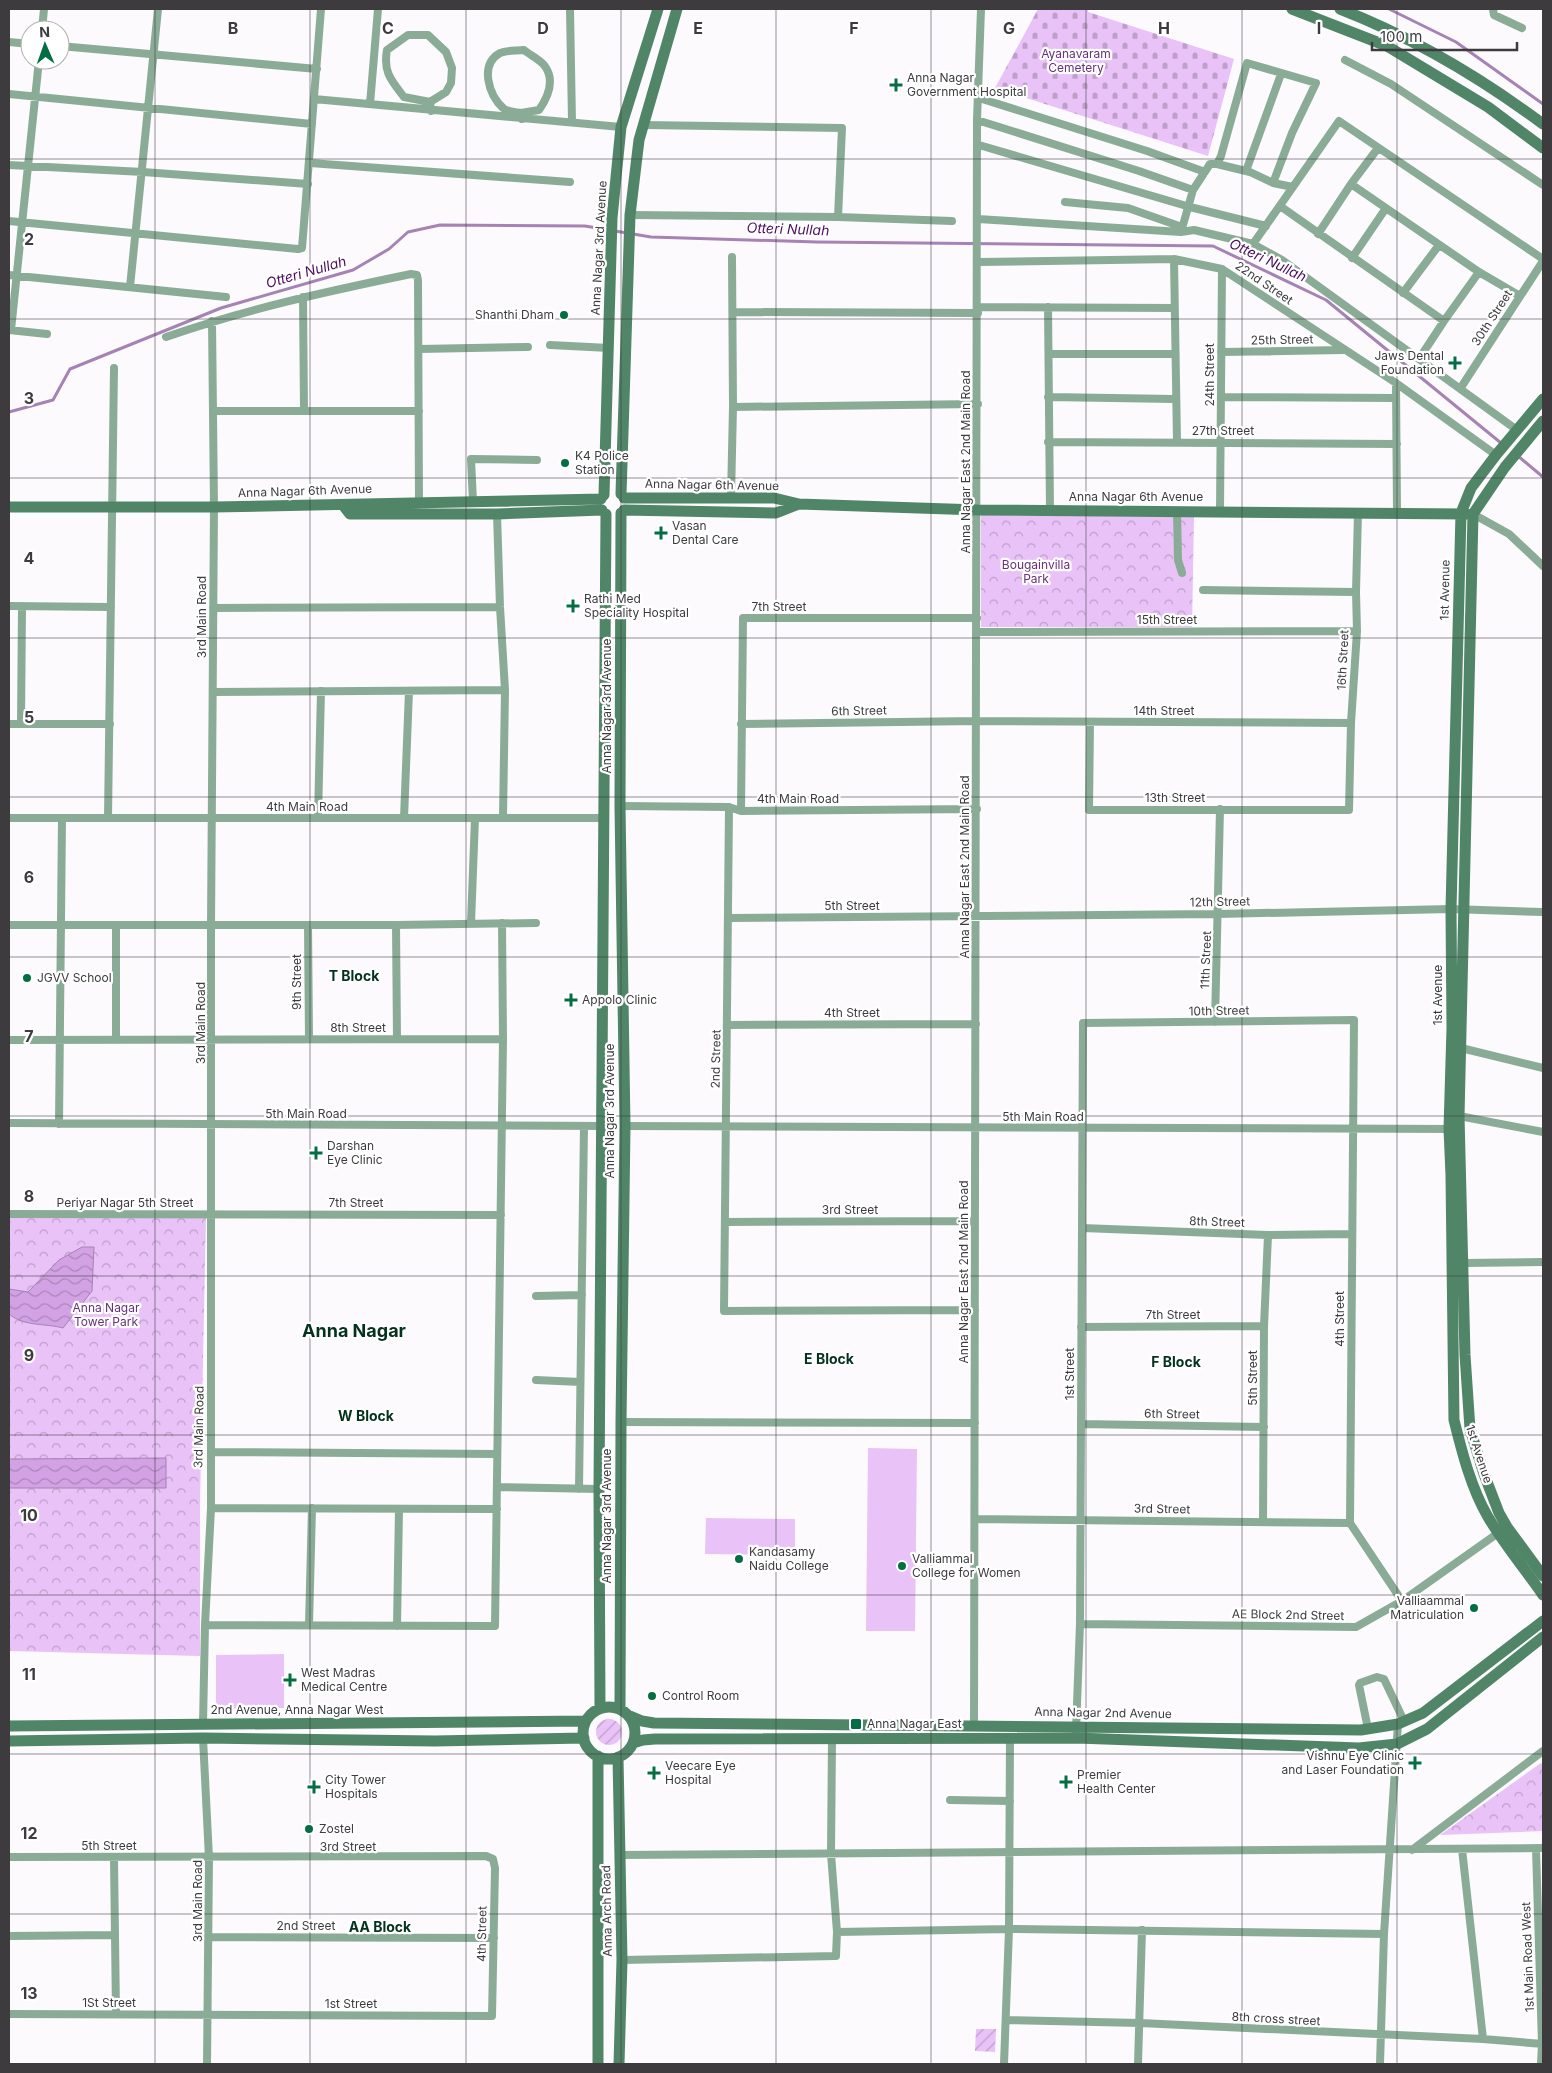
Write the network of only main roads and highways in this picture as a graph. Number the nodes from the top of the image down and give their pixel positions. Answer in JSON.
{"nodes":[{"id":1,"x":658,"y":9,"type":"edge"},
{"id":2,"x":677,"y":9,"type":"edge"},
{"id":3,"x":1292,"y":9,"type":"edge"},
{"id":4,"x":1340,"y":9,"type":"edge"},
{"id":5,"x":1543,"y":124,"type":"edge"},
{"id":6,"x":1543,"y":148,"type":"edge"},
{"id":7,"x":1543,"y":399,"type":"edge"},
{"id":8,"x":1543,"y":421,"type":"edge"},
{"id":9,"x":623,"y":496,"type":"junction"},
{"id":10,"x":799,"y":504,"type":"junction"},
{"id":11,"x":603,"y":505,"type":"junction"},
{"id":12,"x":9,"y":506,"type":"edge"},
{"id":13,"x":343,"y":506,"type":"junction"},
{"id":14,"x":622,"y":512,"type":"junction"},
{"id":15,"x":1461,"y":514,"type":"junction"},
{"id":16,"x":1474,"y":514,"type":"junction"},
{"id":17,"x":1454,"y":1129,"type":"junction"},
{"id":18,"x":1502,"y":1530,"type":"junction"},
{"id":19,"x":1543,"y":1576,"type":"edge"},
{"id":20,"x":1543,"y":1595,"type":"edge"},
{"id":21,"x":1543,"y":1621,"type":"edge"},
{"id":22,"x":1543,"y":1637,"type":"edge"},
{"id":23,"x":600,"y":1708,"type":"junction"},
{"id":24,"x":620,"y":1709,"type":"junction"},
{"id":25,"x":630,"y":1716,"type":"junction"},
{"id":26,"x":586,"y":1721,"type":"junction"},
{"id":27,"x":9,"y":1726,"type":"edge"},
{"id":28,"x":584,"y":1738,"type":"junction"},
{"id":29,"x":9,"y":1741,"type":"edge"},
{"id":30,"x":633,"y":1743,"type":"junction"},
{"id":31,"x":598,"y":1762,"type":"junction"},
{"id":32,"x":618,"y":1762,"type":"junction"},
{"id":33,"x":598,"y":2064,"type":"edge"},
{"id":34,"x":619,"y":2064,"type":"edge"}],
"edges":[{"from":1,"to":11,"type":"main road","name":"Anna Nagar 3rd Avenue"},
{"from":2,"to":9,"type":"main road","name":"Anna Nagar 3rd Avenue"},
{"from":3,"to":6,"type":"main road"},
{"from":4,"to":5,"type":"main road"},
{"from":7,"to":15,"type":"main road","name":"1st Avenue"},
{"from":8,"to":16,"type":"main road"},
{"from":9,"to":10,"type":"main road","name":"Anna Nagar 6th Avenue"},
{"from":9,"to":11,"type":"main road"},
{"from":9,"to":14,"type":"main road","name":"Anna Nagar 3rd Avenue"},
{"from":10,"to":14,"type":"main road","name":"Anna Nagar 6th Avenue"},
{"from":10,"to":15,"type":"main road","name":"Anna Nagar 6th Avenue"},
{"from":11,"to":13,"type":"main road","name":"Anna Nagar 6th Avenue"},
{"from":11,"to":13,"type":"main road"},
{"from":11,"to":14,"type":"main road"},
{"from":11,"to":23,"type":"main road","name":"Anna Nagar 3rd Avenue"},
{"from":12,"to":13,"type":"main road","name":"Anna Nagar 6th Avenue"},
{"from":14,"to":24,"type":"main road","name":"Anna Nagar 3rd Avenue"},
{"from":15,"to":16,"type":"main road","name":"Anna Nagar 6th Avenue"},
{"from":15,"to":17,"type":"main road","name":"1st Avenue"},
{"from":16,"to":17,"type":"main road","name":"1st Avenue"},
{"from":17,"to":18,"type":"main road","name":"1st Avenue"},
{"from":17,"to":18,"type":"main road","name":"1st Avenue"},
{"from":18,"to":19,"type":"main road","name":"1st Avenue"},
{"from":18,"to":20,"type":"main road","name":"1st Avenue"},
{"from":21,"to":25,"type":"main road","name":"Anna Nagar 2nd Avenue"},
{"from":22,"to":30,"type":"main road","name":"Anna Nagar 2nd Avenue"},
{"from":23,"to":24,"type":"main road"},
{"from":23,"to":26,"type":"main road"},
{"from":24,"to":25,"type":"main road"},
{"from":25,"to":30,"type":"main road"},
{"from":26,"to":27,"type":"main road","name":"2nd Avenue, Anna Nagar West"},
{"from":26,"to":28,"type":"main road"},
{"from":28,"to":29,"type":"main road"},
{"from":28,"to":31,"type":"main road"},
{"from":30,"to":32,"type":"main road"},
{"from":31,"to":32,"type":"main road"},
{"from":31,"to":33,"type":"main road"},
{"from":32,"to":34,"type":"main road","name":"Anna Arch Road"}]}
